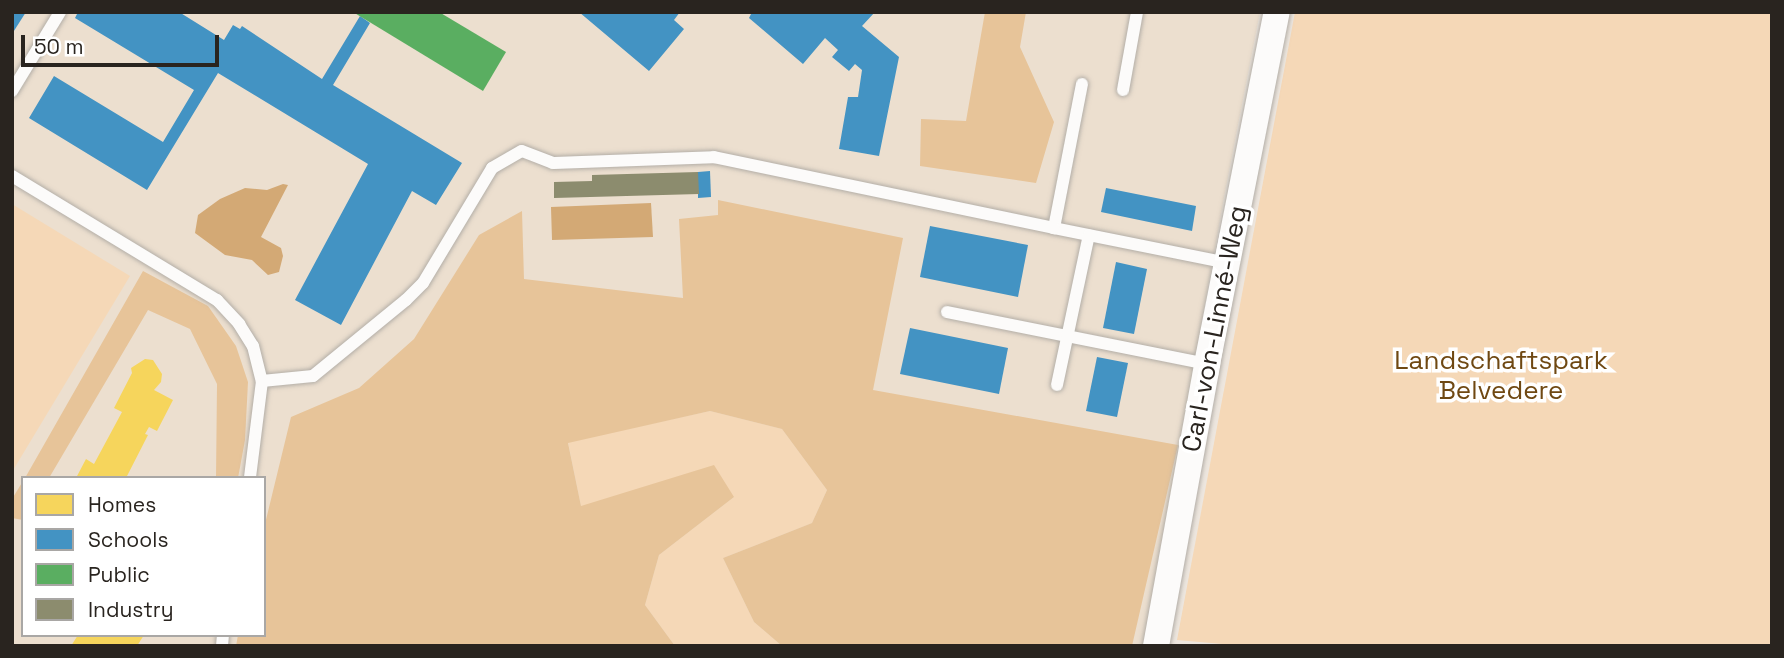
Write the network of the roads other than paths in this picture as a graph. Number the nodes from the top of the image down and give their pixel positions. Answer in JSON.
{"nodes":[{"id":1,"x":61,"y":12,"type":"edge"},
{"id":2,"x":1137,"y":12,"type":"edge"},
{"id":3,"x":1277,"y":12,"type":"edge"},
{"id":4,"x":1082,"y":84,"type":"dead end"},
{"id":5,"x":1123,"y":90,"type":"dead end"},
{"id":6,"x":12,"y":91,"type":"edge"},
{"id":7,"x":12,"y":176,"type":"edge"},
{"id":8,"x":1054,"y":228,"type":"junction"},
{"id":9,"x":1089,"y":235,"type":"junction"},
{"id":10,"x":1228,"y":263,"type":"junction"},
{"id":11,"x":947,"y":312,"type":"dead end"},
{"id":12,"x":1068,"y":336,"type":"junction"},
{"id":13,"x":1207,"y":364,"type":"junction"},
{"id":14,"x":262,"y":381,"type":"junction"},
{"id":15,"x":1057,"y":385,"type":"dead end"},
{"id":16,"x":250,"y":476,"type":"edge"},
{"id":17,"x":1156,"y":646,"type":"edge"}],
"edges":[{"from":1,"to":6,"type":"lane"},
{"from":2,"to":5,"type":"lane"},
{"from":3,"to":10,"type":"street","name":"Carl-von-Linné-Weg"},
{"from":4,"to":8,"type":"lane"},
{"from":7,"to":14,"type":"lane"},
{"from":8,"to":9,"type":"lane"},
{"from":8,"to":14,"type":"lane"},
{"from":9,"to":10,"type":"lane"},
{"from":9,"to":12,"type":"lane"},
{"from":10,"to":13,"type":"street","name":"Carl-von-Linné-Weg"},
{"from":11,"to":12,"type":"lane"},
{"from":12,"to":13,"type":"lane"},
{"from":12,"to":15,"type":"lane"},
{"from":13,"to":17,"type":"street","name":"Carl-von-Linné-Weg"},
{"from":14,"to":16,"type":"lane"}]}
